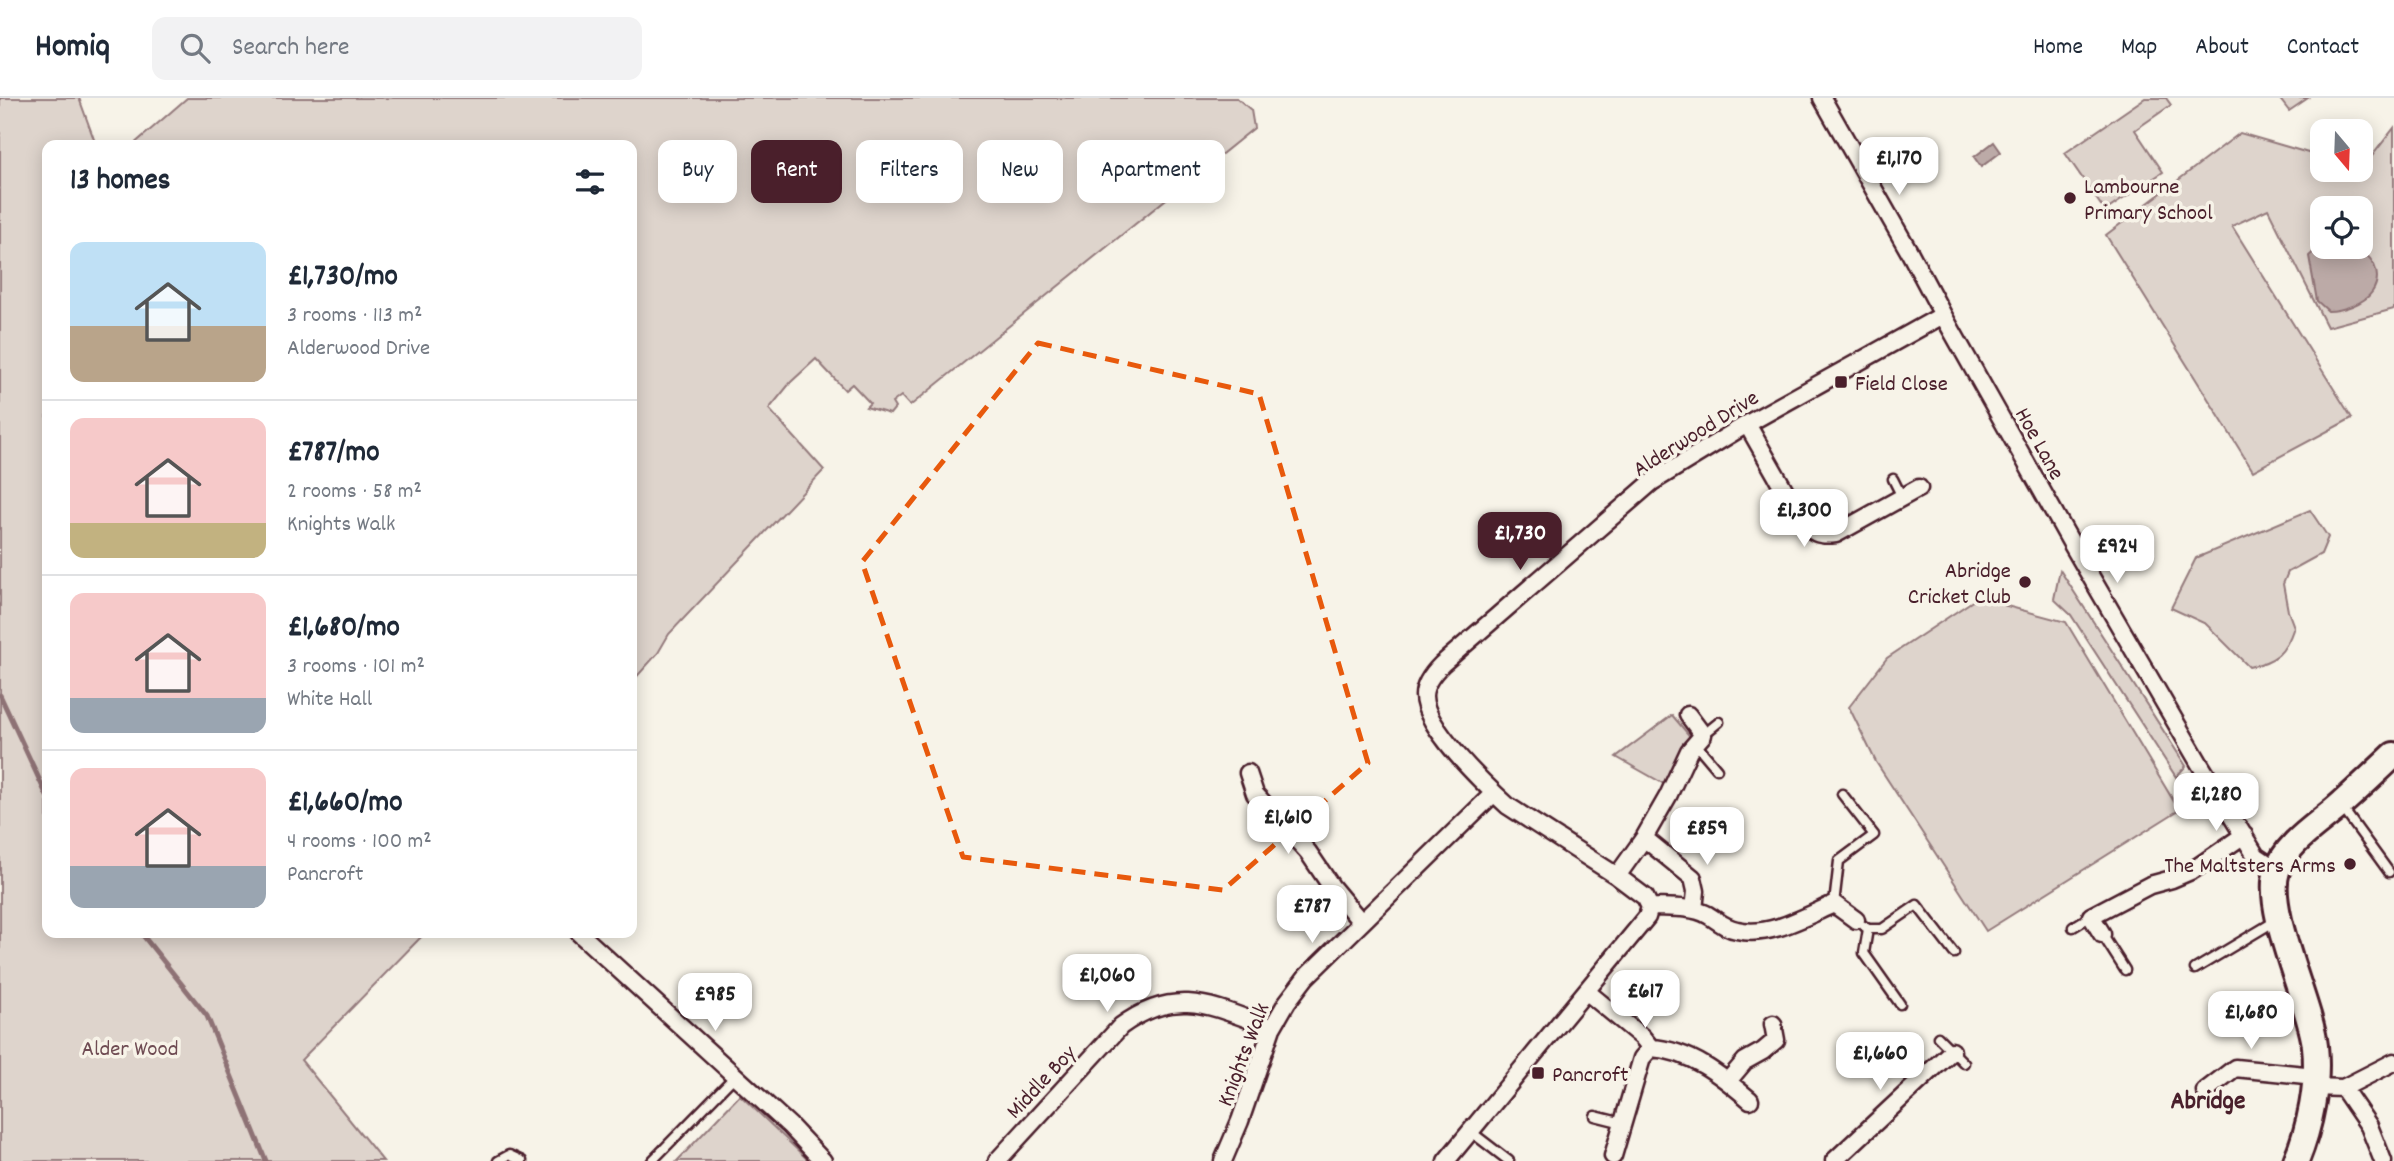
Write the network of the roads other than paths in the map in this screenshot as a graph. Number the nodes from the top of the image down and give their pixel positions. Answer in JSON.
{"nodes":[{"id":1,"x":1822,"y":98,"type":"edge"},
{"id":2,"x":1942,"y":315,"type":"junction"},
{"id":3,"x":1747,"y":425,"type":"junction"},
{"id":4,"x":1893,"y":479,"type":"dead end"},
{"id":5,"x":1919,"y":488,"type":"dead end"},
{"id":6,"x":1902,"y":497,"type":"junction"},
{"id":7,"x":1688,"y":715,"type":"dead end"},
{"id":8,"x":1719,"y":722,"type":"dead end"},
{"id":9,"x":1699,"y":739,"type":"junction"},
{"id":10,"x":2390,"y":762,"type":"edge"},
{"id":11,"x":1717,"y":769,"type":"dead end"},
{"id":12,"x":1248,"y":773,"type":"dead end"},
{"id":13,"x":1494,"y":793,"type":"junction"},
{"id":14,"x":1842,"y":794,"type":"dead end"},
{"id":15,"x":2340,"y":805,"type":"junction"},
{"id":16,"x":2244,"y":835,"type":"junction"},
{"id":17,"x":1644,"y":838,"type":"junction"},
{"id":18,"x":2277,"y":870,"type":"junction"},
{"id":19,"x":2389,"y":872,"type":"dead end"},
{"id":20,"x":1617,"y":876,"type":"junction"},
{"id":21,"x":1835,"y":904,"type":"junction"},
{"id":22,"x":1650,"y":907,"type":"junction"},
{"id":23,"x":1694,"y":910,"type":"junction"},
{"id":24,"x":2091,"y":916,"type":"junction"},
{"id":25,"x":2279,"y":918,"type":"junction"},
{"id":26,"x":1362,"y":922,"type":"junction"},
{"id":27,"x":1862,"y":925,"type":"junction"},
{"id":28,"x":2073,"y":927,"type":"dead end"},
{"id":29,"x":2102,"y":934,"type":"joint"},
{"id":30,"x":585,"y":938,"type":"edge"},
{"id":31,"x":1954,"y":953,"type":"dead end"},
{"id":32,"x":2125,"y":970,"type":"dead end"},
{"id":33,"x":2195,"y":970,"type":"dead end"},
{"id":34,"x":1586,"y":991,"type":"junction"},
{"id":35,"x":1900,"y":1004,"type":"dead end"},
{"id":36,"x":1773,"y":1024,"type":"dead end"},
{"id":37,"x":1272,"y":1028,"type":"junction"},
{"id":38,"x":1938,"y":1037,"type":"dead end"},
{"id":39,"x":1651,"y":1048,"type":"junction"},
{"id":40,"x":1952,"y":1051,"type":"junction"},
{"id":41,"x":2394,"y":1062,"type":"edge"},
{"id":42,"x":1965,"y":1063,"type":"dead end"},
{"id":43,"x":734,"y":1077,"type":"junction"},
{"id":44,"x":1728,"y":1081,"type":"junction"},
{"id":45,"x":2315,"y":1082,"type":"junction"},
{"id":46,"x":2343,"y":1088,"type":"junction"},
{"id":47,"x":2205,"y":1091,"type":"dead end"},
{"id":48,"x":1750,"y":1100,"type":"dead end"},
{"id":49,"x":1595,"y":1116,"type":"dead end"},
{"id":50,"x":1623,"y":1123,"type":"junction"},
{"id":51,"x":1470,"y":1131,"type":"junction"},
{"id":52,"x":1613,"y":1158,"type":"edge"},
{"id":53,"x":498,"y":1161,"type":"edge"},
{"id":54,"x":522,"y":1161,"type":"edge"},
{"id":55,"x":652,"y":1161,"type":"edge"},
{"id":56,"x":824,"y":1161,"type":"edge"},
{"id":57,"x":997,"y":1161,"type":"edge"},
{"id":58,"x":1223,"y":1161,"type":"edge"},
{"id":59,"x":1446,"y":1161,"type":"edge"},
{"id":60,"x":1509,"y":1161,"type":"edge"},
{"id":61,"x":1834,"y":1161,"type":"edge"},
{"id":62,"x":2297,"y":1161,"type":"edge"},
{"id":63,"x":2383,"y":1161,"type":"edge"}],
"edges":[{"from":1,"to":2,"type":"street","name":"Hoe Lane"},
{"from":2,"to":3,"type":"street","name":"Alderwood Drive"},
{"from":2,"to":16,"type":"street","name":"Hoe Lane"},
{"from":3,"to":6,"type":"street"},
{"from":3,"to":13,"type":"street","name":"Alderwood Drive"},
{"from":4,"to":6,"type":"lane"},
{"from":5,"to":6,"type":"street"},
{"from":7,"to":9,"type":"street"},
{"from":8,"to":9,"type":"lane"},
{"from":9,"to":11,"type":"lane"},
{"from":9,"to":17,"type":"street"},
{"from":10,"to":15,"type":"main road"},
{"from":12,"to":26,"type":"street"},
{"from":13,"to":20,"type":"street","name":"Alderwood Drive"},
{"from":13,"to":26,"type":"street","name":"Knights Walk"},
{"from":14,"to":21,"type":"lane"},
{"from":15,"to":18,"type":"main road"},
{"from":15,"to":19,"type":"lane"},
{"from":16,"to":18,"type":"street","name":"Hoe Lane"},
{"from":16,"to":24,"type":"street"},
{"from":17,"to":20,"type":"street"},
{"from":17,"to":23,"type":"street"},
{"from":18,"to":25,"type":"main road"},
{"from":20,"to":22,"type":"street","name":"Alderwood Drive"},
{"from":21,"to":23,"type":"street"},
{"from":21,"to":27,"type":"street"},
{"from":22,"to":23,"type":"street"},
{"from":22,"to":34,"type":"street"},
{"from":24,"to":28,"type":"lane"},
{"from":24,"to":29,"type":"street"},
{"from":25,"to":33,"type":"lane"},
{"from":25,"to":45,"type":"main road"},
{"from":26,"to":37,"type":"street","name":"Knights Walk"},
{"from":27,"to":31,"type":"lane"},
{"from":27,"to":35,"type":"lane"},
{"from":29,"to":32,"type":"lane"},
{"from":30,"to":43,"type":"street"},
{"from":34,"to":39,"type":"street"},
{"from":34,"to":51,"type":"street"},
{"from":36,"to":44,"type":"street"},
{"from":37,"to":57,"type":"street","name":"Middle Boy"},
{"from":37,"to":58,"type":"street","name":"Knights Walk"},
{"from":38,"to":40,"type":"lane"},
{"from":39,"to":44,"type":"street"},
{"from":39,"to":50,"type":"street"},
{"from":40,"to":42,"type":"lane"},
{"from":40,"to":61,"type":"street"},
{"from":41,"to":46,"type":"street"},
{"from":43,"to":55,"type":"lane"},
{"from":43,"to":56,"type":"street"},
{"from":44,"to":48,"type":"street"},
{"from":45,"to":46,"type":"street"},
{"from":45,"to":47,"type":"street"},
{"from":45,"to":62,"type":"main road"},
{"from":46,"to":63,"type":"street"},
{"from":49,"to":50,"type":"lane"},
{"from":50,"to":52,"type":"street"},
{"from":51,"to":59,"type":"street"},
{"from":51,"to":60,"type":"lane"},
{"from":53,"to":54,"type":"lane"}]}
